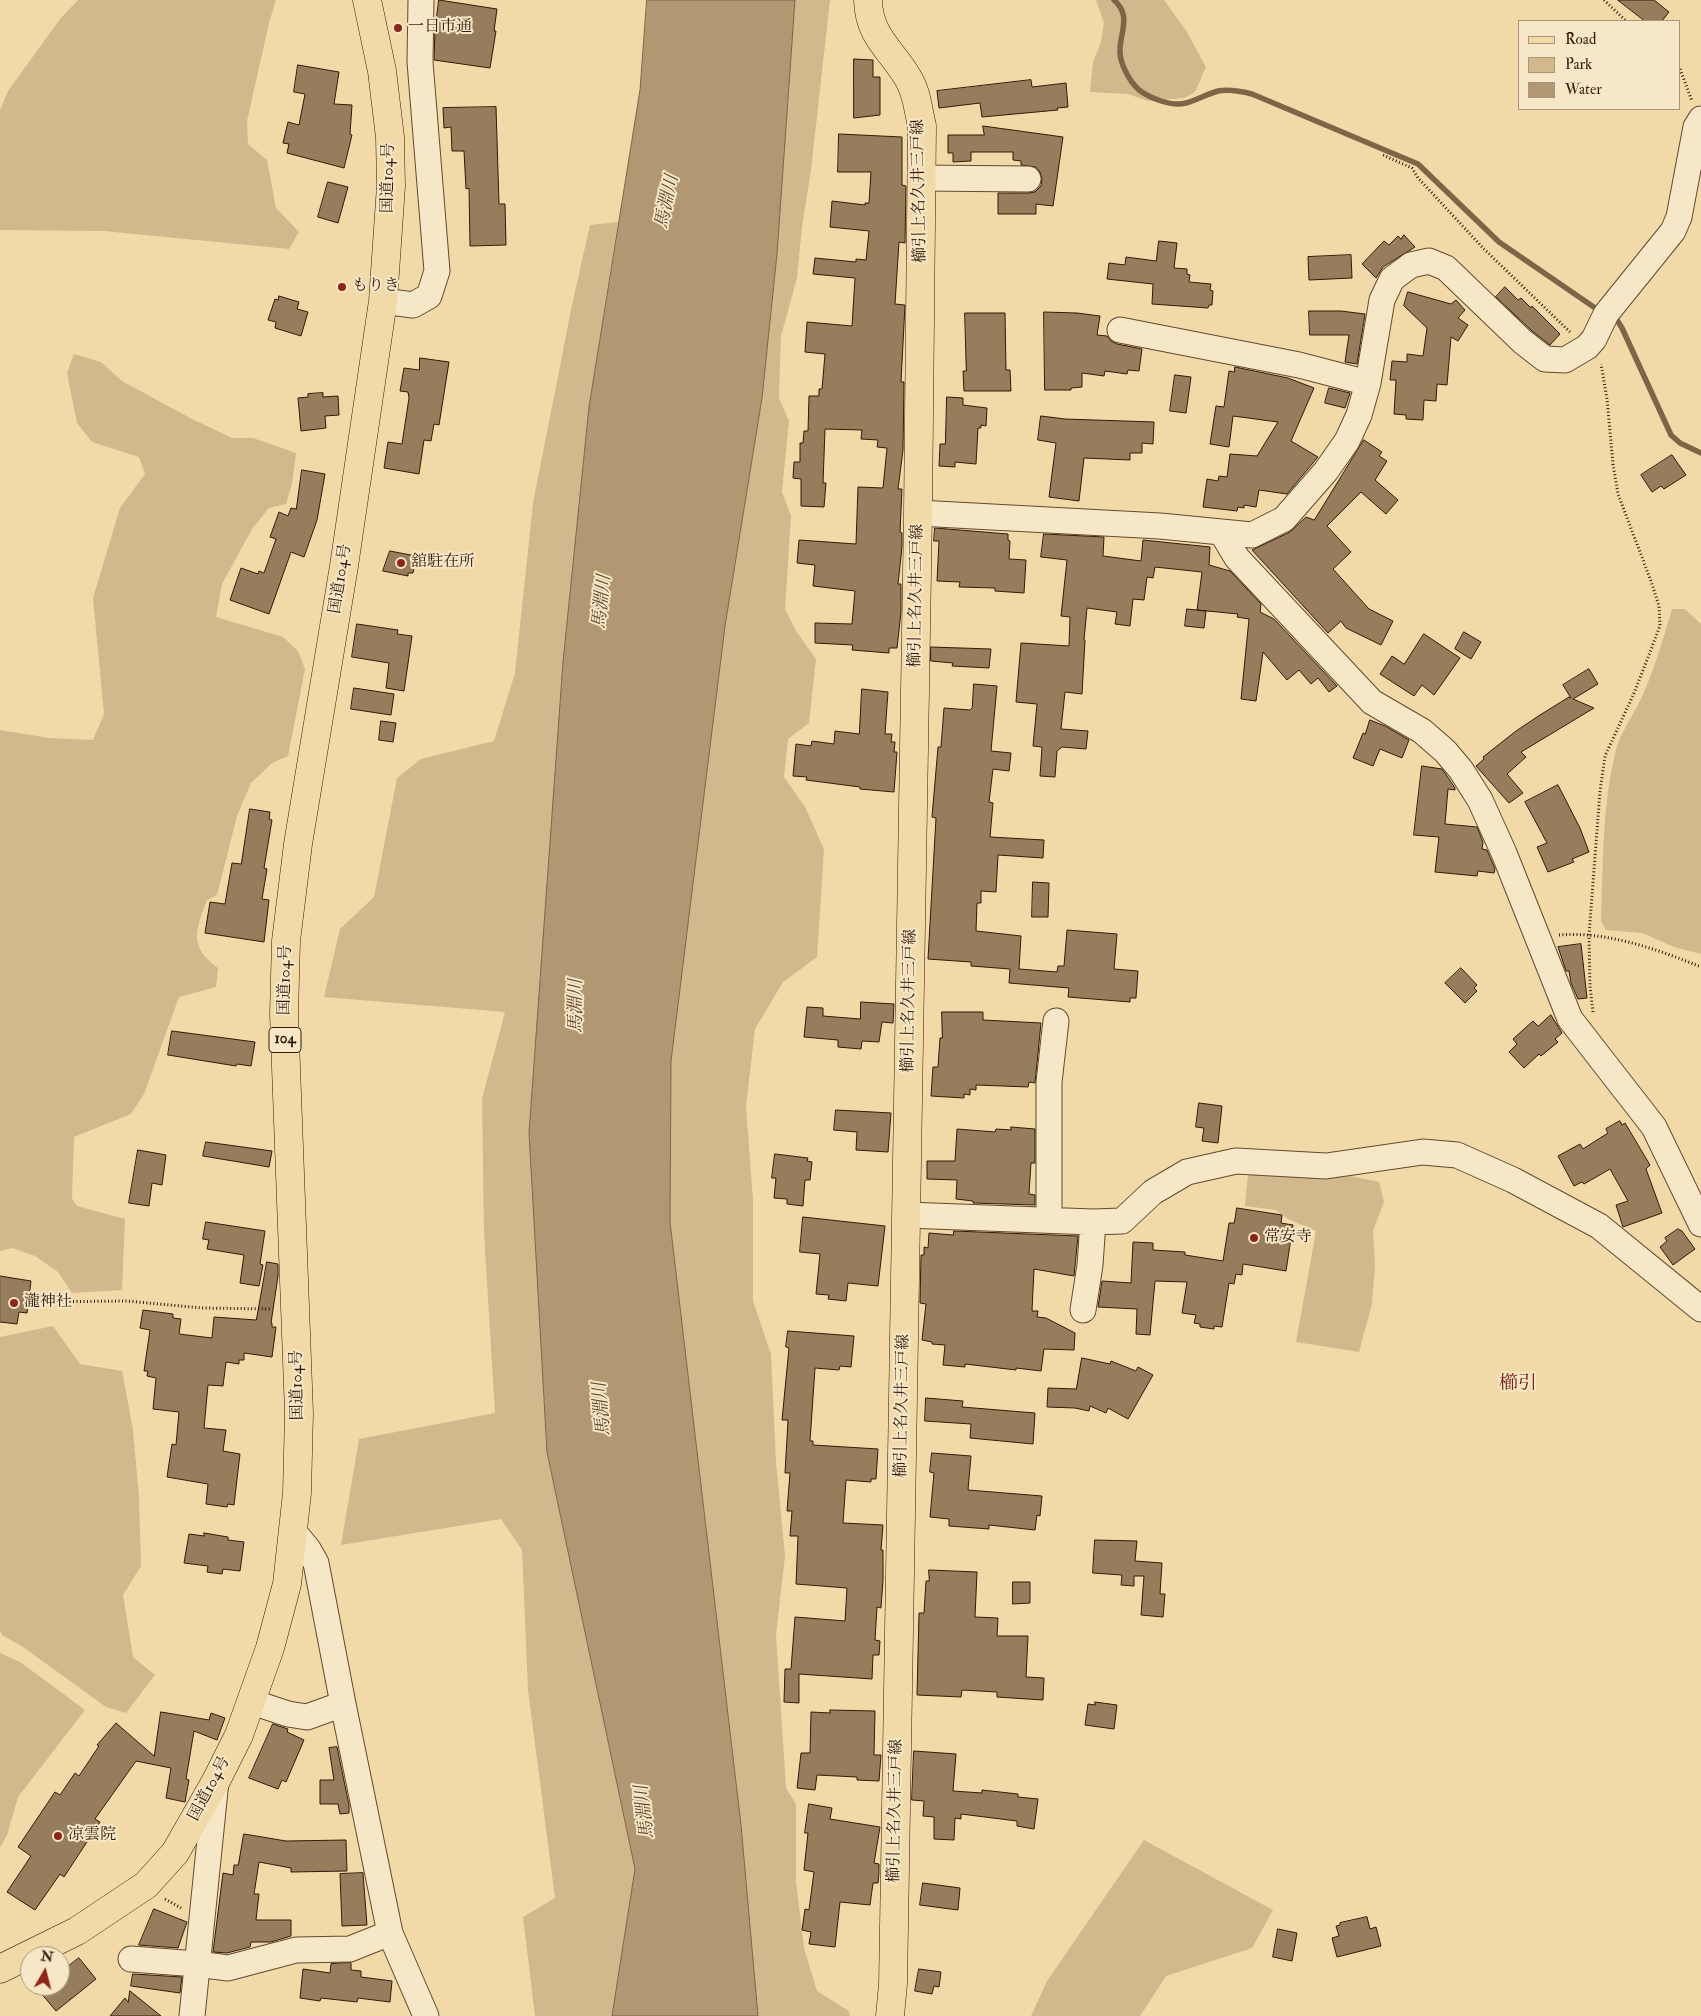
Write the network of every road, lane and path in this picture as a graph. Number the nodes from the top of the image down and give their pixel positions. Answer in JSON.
{"nodes":[{"id":1,"x":367,"y":0,"type":"edge"},
{"id":2,"x":421,"y":0,"type":"edge"},
{"id":3,"x":868,"y":0,"type":"edge"},
{"id":4,"x":1604,"y":0,"type":"edge"},
{"id":5,"x":1625,"y":20,"type":"edge"},
{"id":6,"x":1681,"y":72,"type":"edge"},
{"id":7,"x":1698,"y":114,"type":"edge"},
{"id":8,"x":1383,"y":155,"type":"dead end"},
{"id":9,"x":921,"y":178,"type":"junction"},
{"id":10,"x":1028,"y":179,"type":"dead end"},
{"id":11,"x":382,"y":301,"type":"junction"},
{"id":12,"x":1120,"y":330,"type":"dead end"},
{"id":13,"x":1590,"y":343,"type":"junction"},
{"id":14,"x":1368,"y":383,"type":"junction"},
{"id":15,"x":918,"y":513,"type":"junction"},
{"id":16,"x":1222,"y":532,"type":"junction"},
{"id":17,"x":1589,"y":935,"type":"junction"},
{"id":18,"x":1536,"y":937,"type":"junction"},
{"id":19,"x":1701,"y":967,"type":"edge"},
{"id":20,"x":1594,"y":1013,"type":"dead end"},
{"id":21,"x":1056,"y":1021,"type":"dead end"},
{"id":22,"x":906,"y":1215,"type":"junction"},
{"id":23,"x":1049,"y":1220,"type":"junction"},
{"id":24,"x":1092,"y":1222,"type":"junction"},
{"id":25,"x":1701,"y":1224,"type":"edge"},
{"id":26,"x":38,"y":1302,"type":"dead end"},
{"id":27,"x":274,"y":1309,"type":"dead end"},
{"id":28,"x":1701,"y":1309,"type":"edge"},
{"id":29,"x":1082,"y":1310,"type":"dead end"},
{"id":30,"x":294,"y":1532,"type":"junction"},
{"id":31,"x":252,"y":1702,"type":"junction"},
{"id":32,"x":343,"y":1704,"type":"junction"},
{"id":33,"x":216,"y":1781,"type":"junction"},
{"id":34,"x":390,"y":1932,"type":"junction"},
{"id":35,"x":131,"y":1959,"type":"dead end"},
{"id":36,"x":197,"y":1964,"type":"junction"},
{"id":37,"x":0,"y":1969,"type":"edge"},
{"id":38,"x":192,"y":2016,"type":"edge"},
{"id":39,"x":426,"y":2016,"type":"edge"},
{"id":40,"x":890,"y":2016,"type":"edge"}],
"edges":[{"from":1,"to":11,"type":"main road","name":"国道104号","number":"104"},
{"from":2,"to":11,"type":"street"},
{"from":3,"to":9,"type":"main road","name":"櫛引上名久井三戸線"},
{"from":4,"to":5,"type":"path"},
{"from":6,"to":7,"type":"path"},
{"from":7,"to":13,"type":"street"},
{"from":8,"to":13,"type":"path"},
{"from":9,"to":10,"type":"street"},
{"from":9,"to":15,"type":"main road","name":"櫛引上名久井三戸線"},
{"from":11,"to":30,"type":"main road","name":"国道104号","number":"104"},
{"from":12,"to":14,"type":"street"},
{"from":13,"to":14,"type":"street"},
{"from":13,"to":17,"type":"path"},
{"from":14,"to":16,"type":"street"},
{"from":15,"to":16,"type":"street"},
{"from":15,"to":22,"type":"main road","name":"櫛引上名久井三戸線"},
{"from":16,"to":18,"type":"street"},
{"from":17,"to":18,"type":"path"},
{"from":17,"to":19,"type":"path"},
{"from":17,"to":20,"type":"path"},
{"from":18,"to":25,"type":"street"},
{"from":21,"to":23,"type":"street"},
{"from":22,"to":23,"type":"street"},
{"from":22,"to":40,"type":"main road","name":"櫛引上名久井三戸線"},
{"from":23,"to":24,"type":"street"},
{"from":24,"to":28,"type":"street"},
{"from":24,"to":29,"type":"street"},
{"from":26,"to":27,"type":"path"},
{"from":30,"to":31,"type":"main road","name":"国道104号","number":"104"},
{"from":30,"to":32,"type":"street"},
{"from":31,"to":32,"type":"street"},
{"from":31,"to":33,"type":"main road","name":"国道104号","number":"104"},
{"from":32,"to":34,"type":"street"},
{"from":33,"to":36,"type":"street"},
{"from":33,"to":37,"type":"main road","name":"国道104号","number":"104"},
{"from":34,"to":36,"type":"street"},
{"from":34,"to":39,"type":"street"},
{"from":35,"to":36,"type":"street"},
{"from":36,"to":38,"type":"street"}]}
